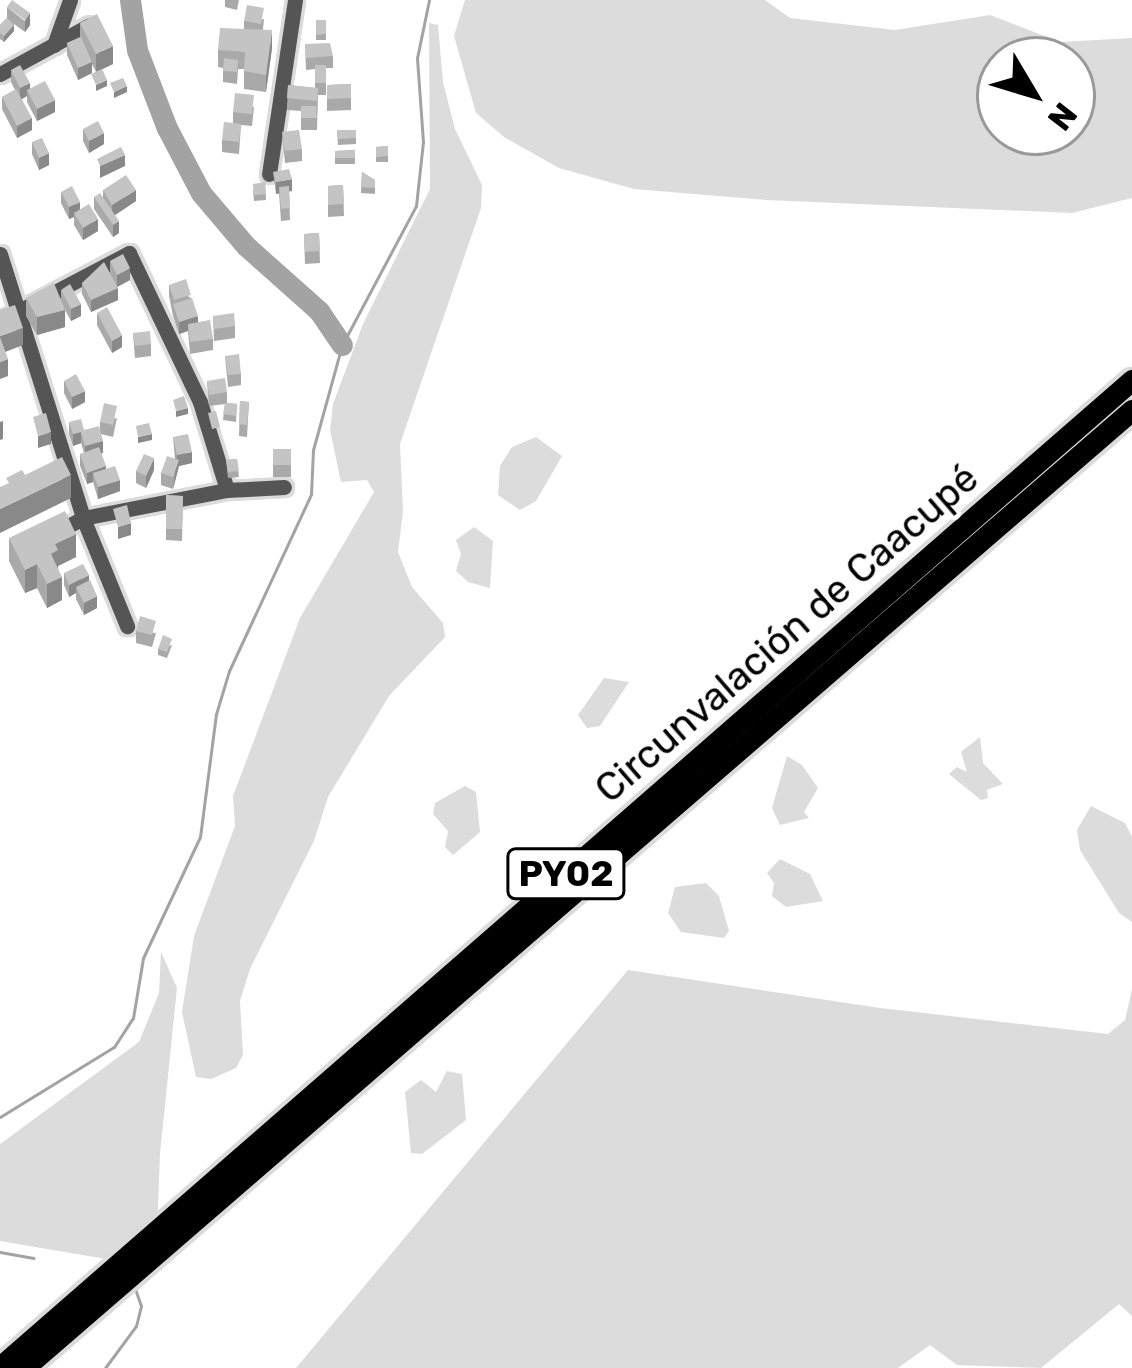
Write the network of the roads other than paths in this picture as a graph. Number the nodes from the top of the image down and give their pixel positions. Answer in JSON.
{"nodes":[{"id":1,"x":70,"y":0,"type":"edge"},
{"id":2,"x":296,"y":0,"type":"edge"},
{"id":3,"x":90,"y":25,"type":"edge"},
{"id":4,"x":53,"y":45,"type":"junction"},
{"id":5,"x":0,"y":74,"type":"edge"},
{"id":6,"x":269,"y":174,"type":"edge"},
{"id":7,"x":0,"y":254,"type":"edge"},
{"id":8,"x":17,"y":311,"type":"junction"},
{"id":9,"x":0,"y":321,"type":"edge"},
{"id":10,"x":1132,"y":380,"type":"edge"},
{"id":11,"x":1132,"y":410,"type":"edge"},
{"id":12,"x":1132,"y":426,"type":"edge"},
{"id":13,"x":284,"y":487,"type":"dead end"},
{"id":14,"x":227,"y":490,"type":"junction"},
{"id":15,"x":1033,"y":497,"type":"junction"},
{"id":16,"x":83,"y":518,"type":"junction"},
{"id":17,"x":42,"y":541,"type":"edge"},
{"id":18,"x":127,"y":626,"type":"dead end"},
{"id":19,"x":0,"y":1367,"type":"edge"},
{"id":20,"x":24,"y":1368,"type":"edge"}],
"edges":[{"from":1,"to":4,"type":"street"},
{"from":2,"to":6,"type":"street"},
{"from":3,"to":4,"type":"street"},
{"from":4,"to":5,"type":"street"},
{"from":7,"to":8,"type":"street"},
{"from":8,"to":9,"type":"street"},
{"from":8,"to":14,"type":"street"},
{"from":8,"to":16,"type":"street"},
{"from":10,"to":19,"type":"highway","name":"Circunvalación de Caacupé","number":"PY02"},
{"from":11,"to":15,"type":"highway","name":"Circunvalación de Caacupé","number":"PY02"},
{"from":12,"to":15,"type":"highway"},
{"from":13,"to":14,"type":"street"},
{"from":14,"to":16,"type":"street"},
{"from":15,"to":20,"type":"highway","name":"Circunvalación de Caacupé","number":"PY02"},
{"from":16,"to":17,"type":"street"},
{"from":16,"to":18,"type":"street"}]}
